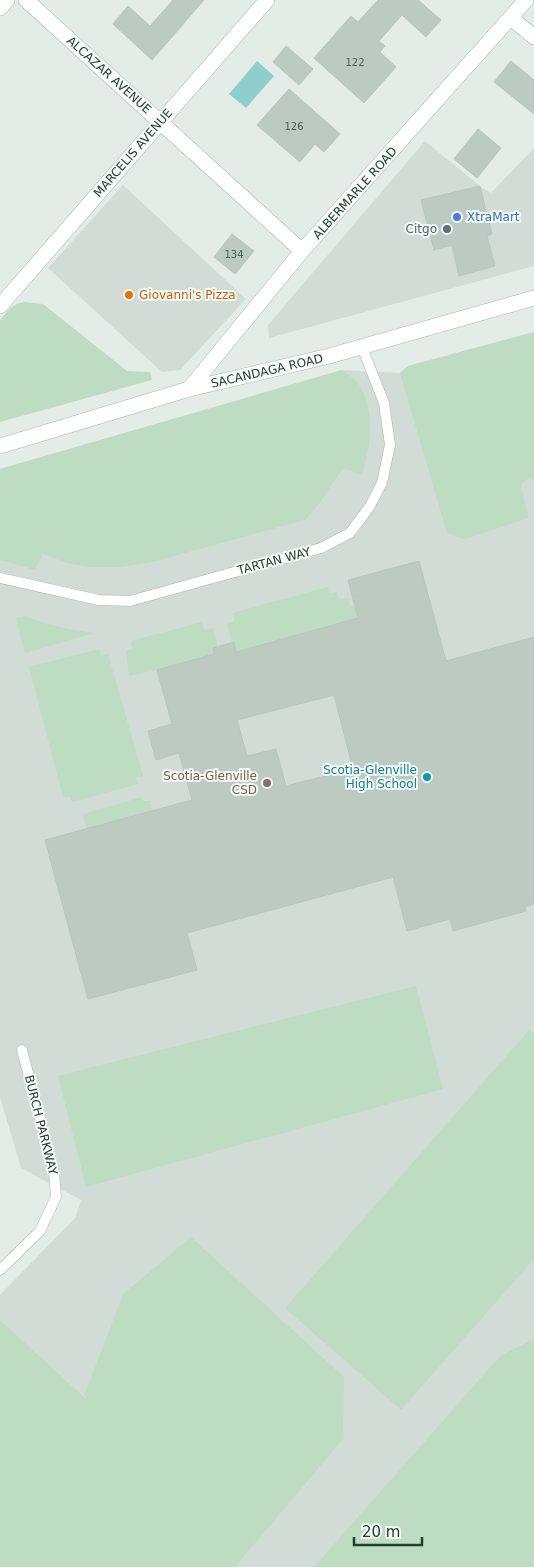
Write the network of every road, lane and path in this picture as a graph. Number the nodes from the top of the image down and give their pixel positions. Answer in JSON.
{"nodes":[{"id":1,"x":7,"y":0,"type":"edge"},
{"id":2,"x":26,"y":0,"type":"edge"},
{"id":3,"x":267,"y":0,"type":"edge"},
{"id":4,"x":526,"y":0,"type":"edge"},
{"id":5,"x":0,"y":8,"type":"edge"},
{"id":6,"x":511,"y":18,"type":"junction"},
{"id":7,"x":534,"y":37,"type":"edge"},
{"id":8,"x":160,"y":121,"type":"junction"},
{"id":9,"x":302,"y":251,"type":"junction"},
{"id":10,"x":534,"y":298,"type":"edge"},
{"id":11,"x":0,"y":306,"type":"edge"},
{"id":12,"x":362,"y":347,"type":"junction"},
{"id":13,"x":188,"y":390,"type":"junction"},
{"id":14,"x":0,"y":446,"type":"edge"},
{"id":15,"x":0,"y":578,"type":"edge"},
{"id":16,"x":22,"y":1050,"type":"dead end"},
{"id":17,"x":0,"y":1270,"type":"edge"}],
"edges":[{"from":1,"to":5,"type":"street"},
{"from":2,"to":8,"type":"street","name":"ALCAZAR AVENUE"},
{"from":3,"to":8,"type":"street","name":"MARCELIS AVENUE"},
{"from":4,"to":6,"type":"street","name":"ALBERMARLE ROAD"},
{"from":6,"to":7,"type":"street"},
{"from":6,"to":9,"type":"street","name":"ALBERMARLE ROAD"},
{"from":8,"to":9,"type":"street","name":"ALCAZAR AVENUE"},
{"from":8,"to":11,"type":"street","name":"MARCELIS AVENUE"},
{"from":9,"to":13,"type":"street","name":"ALBERMARLE ROAD"},
{"from":10,"to":12,"type":"street","name":"SACANDAGA ROAD"},
{"from":12,"to":13,"type":"street","name":"SACANDAGA ROAD"},
{"from":12,"to":15,"type":"lane","name":"TARTAN WAY"},
{"from":13,"to":14,"type":"street","name":"SACANDAGA ROAD"},
{"from":16,"to":17,"type":"lane","name":"BURCH PARKWAY"}]}
